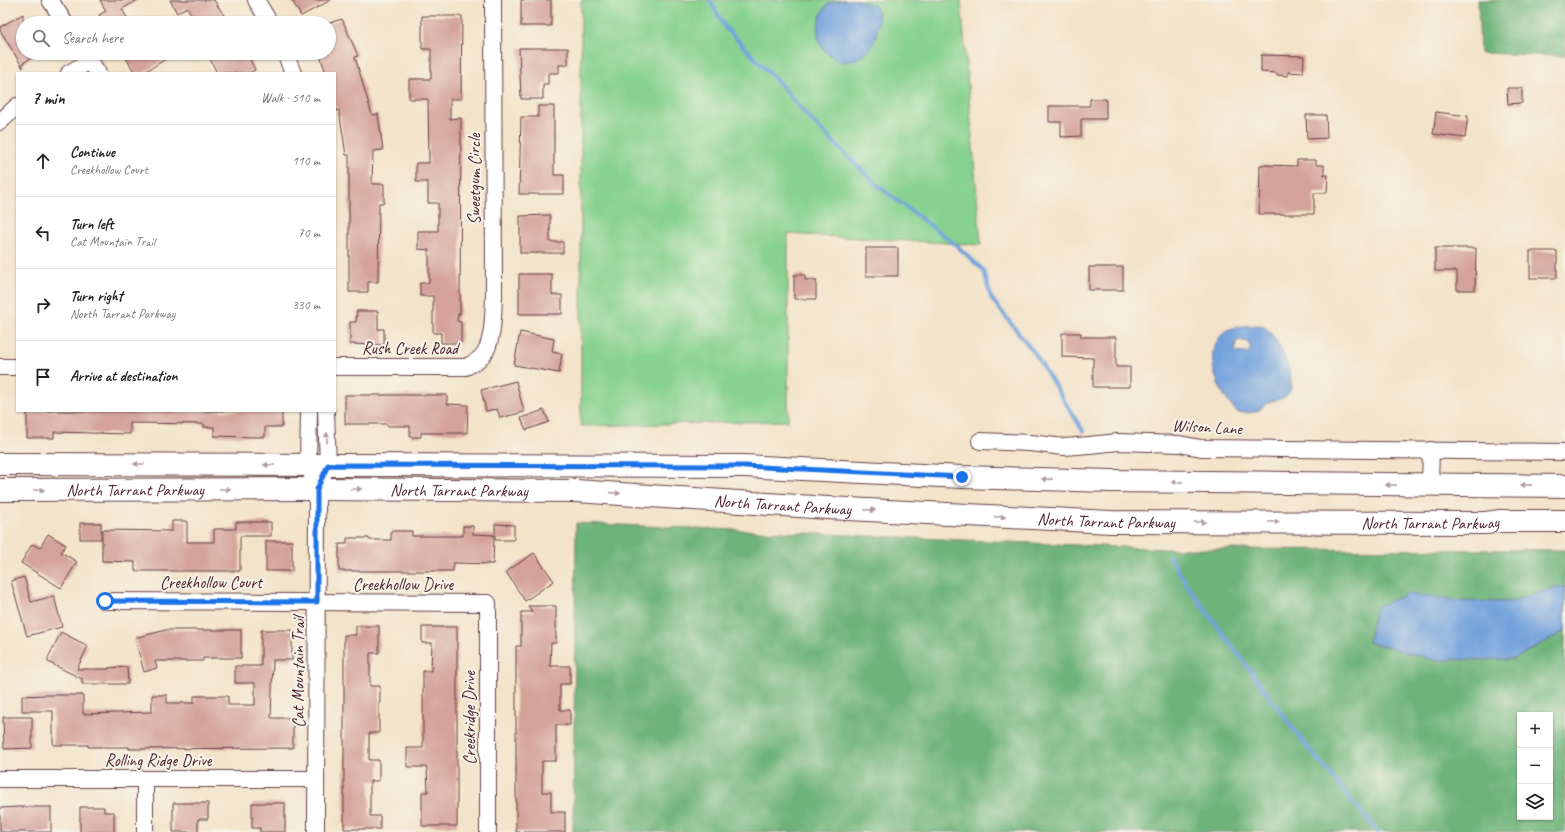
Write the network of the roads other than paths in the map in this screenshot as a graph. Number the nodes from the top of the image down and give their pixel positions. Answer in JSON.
{"nodes":[{"id":1,"x":50,"y":0,"type":"edge"},
{"id":2,"x":256,"y":0,"type":"edge"},
{"id":3,"x":492,"y":0,"type":"edge"},
{"id":4,"x":60,"y":16,"type":"edge"},
{"id":5,"x":266,"y":16,"type":"edge"},
{"id":6,"x":288,"y":60,"type":"edge"},
{"id":7,"x":91,"y":62,"type":"edge"},
{"id":8,"x":72,"y":72,"type":"edge"},
{"id":9,"x":293,"y":72,"type":"edge"},
{"id":10,"x":16,"y":107,"type":"edge"},
{"id":11,"x":0,"y":122,"type":"edge"},
{"id":12,"x":483,"y":356,"type":"joint"},
{"id":13,"x":0,"y":367,"type":"edge"},
{"id":14,"x":16,"y":367,"type":"edge"},
{"id":15,"x":336,"y":367,"type":"edge"},
{"id":16,"x":308,"y":412,"type":"edge"},
{"id":17,"x":326,"y":412,"type":"edge"},
{"id":18,"x":980,"y":441,"type":"dead end"},
{"id":19,"x":1431,"y":450,"type":"junction"},
{"id":20,"x":1565,"y":452,"type":"edge"},
{"id":21,"x":0,"y":464,"type":"edge"},
{"id":22,"x":318,"y":465,"type":"junction"},
{"id":23,"x":1430,"y":485,"type":"junction"},
{"id":24,"x":1565,"y":486,"type":"edge"},
{"id":25,"x":317,"y":489,"type":"junction"},
{"id":26,"x":0,"y":490,"type":"edge"},
{"id":27,"x":1565,"y":521,"type":"edge"},
{"id":28,"x":105,"y":601,"type":"dead end"},
{"id":29,"x":317,"y":602,"type":"junction"},
{"id":30,"x":488,"y":603,"type":"joint"},
{"id":31,"x":0,"y":779,"type":"edge"},
{"id":32,"x":146,"y":779,"type":"junction"},
{"id":33,"x":316,"y":779,"type":"junction"},
{"id":34,"x":145,"y":832,"type":"edge"},
{"id":35,"x":316,"y":832,"type":"edge"},
{"id":36,"x":488,"y":832,"type":"edge"}],
"edges":[{"from":1,"to":4,"type":"street"},
{"from":2,"to":5,"type":"street"},
{"from":3,"to":12,"type":"street","name":"Sweetgum Circle"},
{"from":6,"to":9,"type":"street"},
{"from":7,"to":8,"type":"street"},
{"from":10,"to":11,"type":"street"},
{"from":12,"to":15,"type":"street","name":"Rush Creek Road"},
{"from":13,"to":14,"type":"street"},
{"from":16,"to":22,"type":"street","name":"Cat Mountain Trail"},
{"from":22,"to":17,"type":"street","name":"Cat Mountain Trail","one_way":true},
{"from":18,"to":19,"type":"street","name":"Wilson Lane"},
{"from":19,"to":20,"type":"street","name":"Wilson Lane"},
{"from":19,"to":23,"type":"street"},
{"from":22,"to":21,"type":"main road","name":"North Tarrant Parkway","one_way":true},
{"from":23,"to":22,"type":"main road","name":"North Tarrant Parkway","one_way":true},
{"from":22,"to":25,"type":"street","name":"Cat Mountain Trail"},
{"from":24,"to":23,"type":"main road","name":"North Tarrant Parkway","one_way":true},
{"from":26,"to":25,"type":"main road","name":"North Tarrant Parkway","one_way":true},
{"from":25,"to":27,"type":"main road","name":"North Tarrant Parkway","one_way":true},
{"from":25,"to":29,"type":"street","name":"Cat Mountain Trail"},
{"from":28,"to":29,"type":"street","name":"Creekhollow Court"},
{"from":29,"to":30,"type":"street","name":"Creekhollow Drive"},
{"from":29,"to":33,"type":"street","name":"Cat Mountain Trail"},
{"from":30,"to":36,"type":"street","name":"Creekridge Drive"},
{"from":31,"to":32,"type":"street","name":"Rolling Ridge Drive"},
{"from":32,"to":33,"type":"street","name":"Rolling Ridge Drive"},
{"from":32,"to":34,"type":"street"},
{"from":33,"to":35,"type":"street","name":"Cat Mountain Trail"}]}
